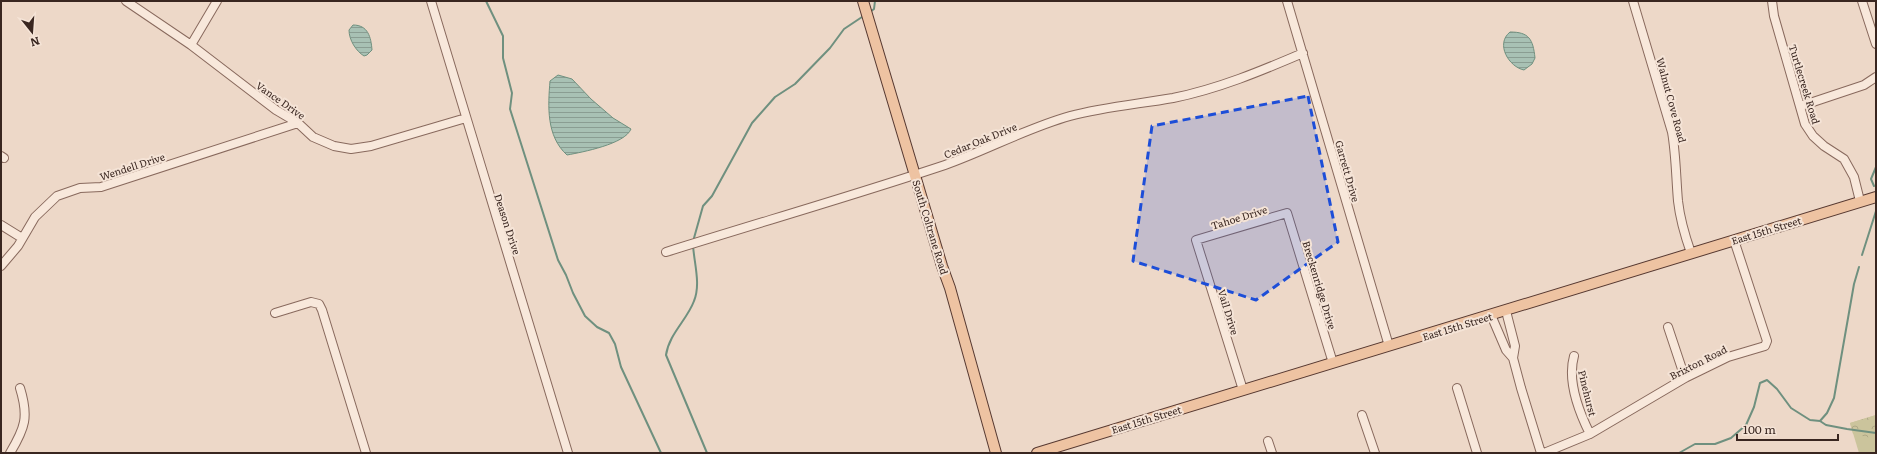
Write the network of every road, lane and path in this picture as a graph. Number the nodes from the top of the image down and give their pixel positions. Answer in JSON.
{"nodes":[{"id":1,"x":126,"y":1,"type":"edge"},
{"id":2,"x":217,"y":1,"type":"edge"},
{"id":3,"x":431,"y":1,"type":"edge"},
{"id":4,"x":1287,"y":1,"type":"edge"},
{"id":5,"x":1633,"y":1,"type":"edge"},
{"id":6,"x":1772,"y":1,"type":"edge"},
{"id":7,"x":1862,"y":1,"type":"edge"},
{"id":8,"x":866,"y":10,"type":"edge"},
{"id":9,"x":1876,"y":44,"type":"edge"},
{"id":10,"x":191,"y":45,"type":"junction"},
{"id":11,"x":1303,"y":53,"type":"junction"},
{"id":12,"x":1876,"y":77,"type":"edge"},
{"id":13,"x":1801,"y":106,"type":"junction"},
{"id":14,"x":466,"y":118,"type":"junction"},
{"id":15,"x":298,"y":123,"type":"junction"},
{"id":16,"x":915,"y":175,"type":"junction"},
{"id":17,"x":1876,"y":197,"type":"edge"},
{"id":18,"x":1860,"y":201,"type":"junction"},
{"id":19,"x":1287,"y":213,"type":"joint"},
{"id":20,"x":1,"y":225,"type":"edge"},
{"id":21,"x":22,"y":238,"type":"junction"},
{"id":22,"x":1196,"y":240,"type":"joint"},
{"id":23,"x":1734,"y":240,"type":"junction"},
{"id":24,"x":666,"y":252,"type":"dead end"},
{"id":25,"x":1691,"y":253,"type":"junction"},
{"id":26,"x":1,"y":266,"type":"edge"},
{"id":27,"x":1506,"y":310,"type":"junction"},
{"id":28,"x":275,"y":313,"type":"dead end"},
{"id":29,"x":1491,"y":315,"type":"junction"},
{"id":30,"x":1668,"y":327,"type":"dead end"},
{"id":31,"x":1390,"y":346,"type":"junction"},
{"id":32,"x":1574,"y":356,"type":"dead end"},
{"id":33,"x":1513,"y":358,"type":"junction"},
{"id":34,"x":1333,"y":363,"type":"junction"},
{"id":35,"x":1685,"y":378,"type":"junction"},
{"id":36,"x":20,"y":388,"type":"dead end"},
{"id":37,"x":1458,"y":388,"type":"dead end"},
{"id":38,"x":1243,"y":390,"type":"junction"},
{"id":39,"x":1362,"y":415,"type":"dead end"},
{"id":40,"x":1590,"y":434,"type":"junction"},
{"id":41,"x":1268,"y":441,"type":"dead end"},
{"id":42,"x":10,"y":453,"type":"edge"},
{"id":43,"x":366,"y":453,"type":"edge"},
{"id":44,"x":568,"y":453,"type":"edge"},
{"id":45,"x":996,"y":453,"type":"edge"},
{"id":46,"x":1037,"y":453,"type":"edge"},
{"id":47,"x":1272,"y":453,"type":"edge"},
{"id":48,"x":1375,"y":453,"type":"edge"},
{"id":49,"x":1477,"y":453,"type":"edge"},
{"id":50,"x":1541,"y":453,"type":"edge"},
{"id":51,"x":1544,"y":453,"type":"edge"}],
"edges":[{"from":1,"to":10,"type":"street","name":"Vance Drive"},
{"from":2,"to":10,"type":"street"},
{"from":3,"to":14,"type":"street","name":"Deason Drive"},
{"from":4,"to":11,"type":"street","name":"Garrett Drive"},
{"from":5,"to":25,"type":"street","name":"Walnut Cove Road"},
{"from":6,"to":13,"type":"street","name":"Turtlecreek Road"},
{"from":7,"to":9,"type":"street"},
{"from":8,"to":16,"type":"main road","name":"South Coltrane Road"},
{"from":10,"to":15,"type":"street","name":"Vance Drive"},
{"from":11,"to":16,"type":"street","name":"Cedar Oak Drive"},
{"from":11,"to":31,"type":"street","name":"Garrett Drive"},
{"from":12,"to":13,"type":"street"},
{"from":13,"to":18,"type":"street","name":"Turtlecreek Road"},
{"from":14,"to":15,"type":"street","name":"Vance Drive"},
{"from":14,"to":44,"type":"street","name":"Deason Drive"},
{"from":15,"to":21,"type":"street","name":"Wendell Drive"},
{"from":16,"to":24,"type":"street","name":"Cedar Oak Drive"},
{"from":16,"to":45,"type":"main road","name":"South Coltrane Road"},
{"from":17,"to":18,"type":"main road","name":"East 15th Street"},
{"from":18,"to":23,"type":"main road","name":"East 15th Street"},
{"from":19,"to":22,"type":"street","name":"Tahoe Drive"},
{"from":19,"to":34,"type":"street","name":"Breckenridge Drive"},
{"from":20,"to":21,"type":"street"},
{"from":21,"to":26,"type":"street","name":"Wendell Drive"},
{"from":22,"to":38,"type":"street","name":"Vail Drive"},
{"from":23,"to":25,"type":"main road","name":"East 15th Street"},
{"from":23,"to":35,"type":"street","name":"Brixton Road"},
{"from":25,"to":27,"type":"main road","name":"East 15th Street"},
{"from":27,"to":29,"type":"main road","name":"East 15th Street"},
{"from":27,"to":33,"type":"street"},
{"from":28,"to":43,"type":"street"},
{"from":29,"to":31,"type":"main road","name":"East 15th Street"},
{"from":29,"to":33,"type":"street"},
{"from":30,"to":35,"type":"street"},
{"from":31,"to":34,"type":"main road","name":"East 15th Street"},
{"from":32,"to":40,"type":"street","name":"Pinehurst"},
{"from":33,"to":50,"type":"street"},
{"from":34,"to":38,"type":"main road","name":"East 15th Street"},
{"from":35,"to":40,"type":"street","name":"Brixton Road"},
{"from":36,"to":42,"type":"street"},
{"from":37,"to":49,"type":"street"},
{"from":38,"to":46,"type":"main road","name":"East 15th Street"},
{"from":39,"to":48,"type":"street"},
{"from":40,"to":51,"type":"street","name":"Brixton Road"},
{"from":41,"to":47,"type":"street"}]}
